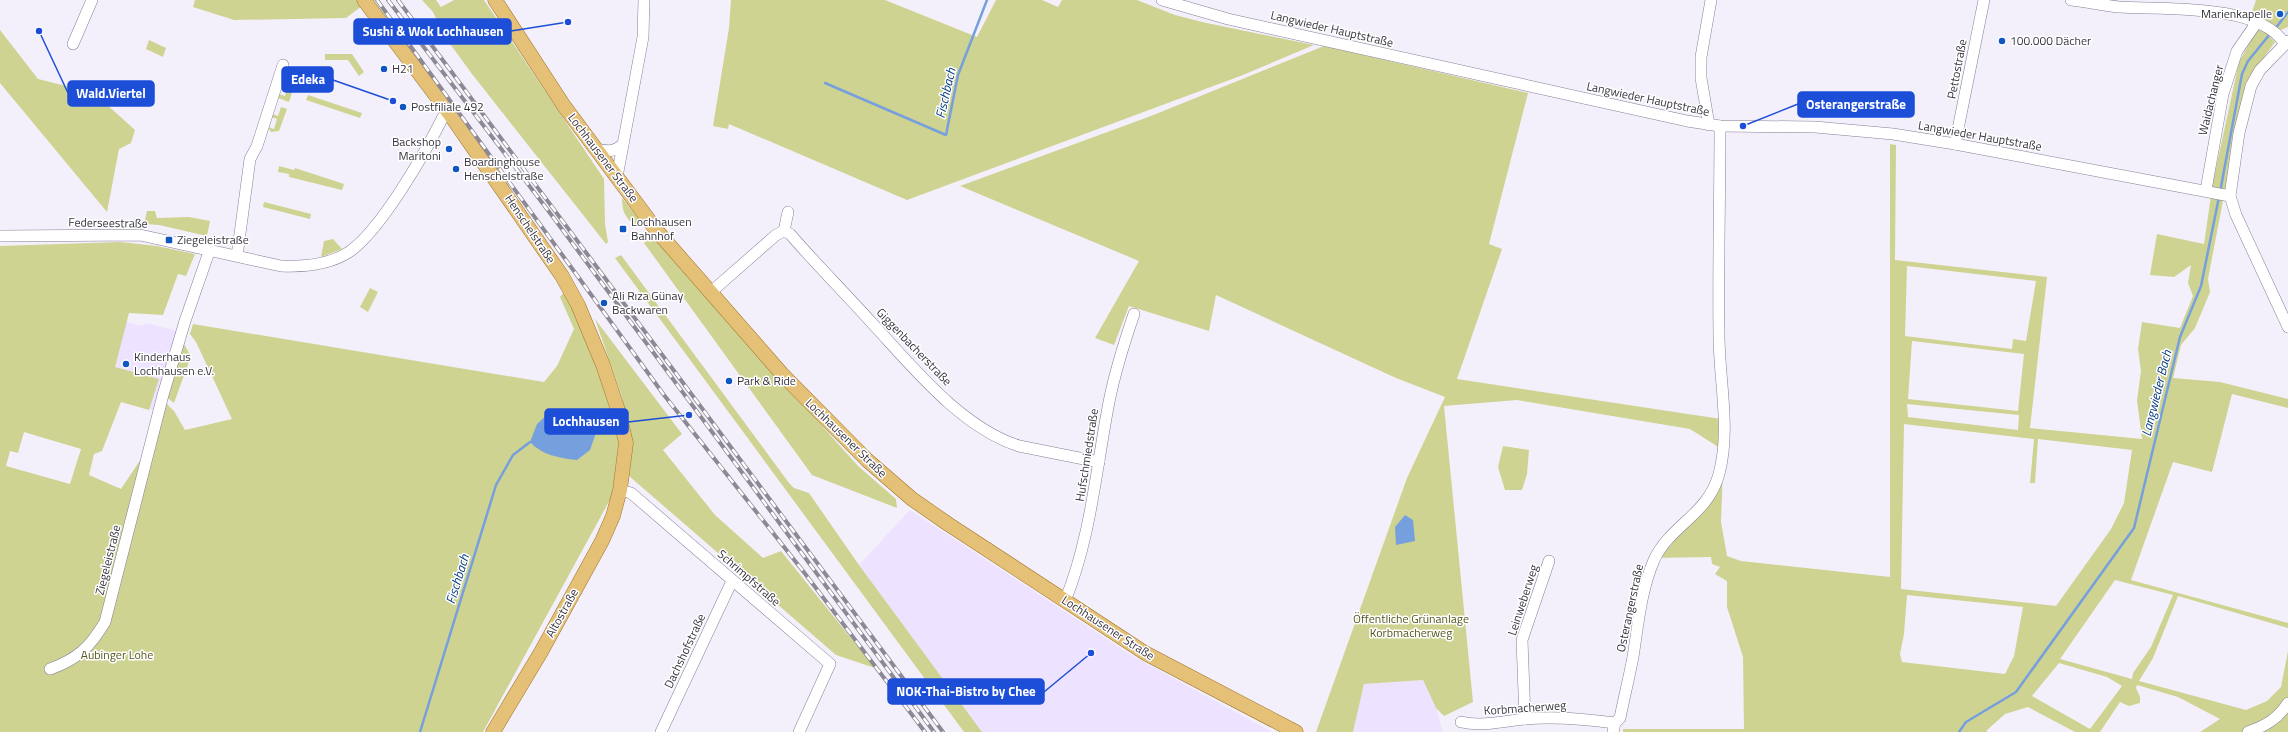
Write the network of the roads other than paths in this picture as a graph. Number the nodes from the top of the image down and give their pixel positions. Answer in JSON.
{"nodes":[{"id":1,"x":92,"y":0,"type":"edge"},
{"id":2,"x":364,"y":0,"type":"edge"},
{"id":3,"x":495,"y":0,"type":"edge"},
{"id":4,"x":644,"y":0,"type":"edge"},
{"id":5,"x":1162,"y":0,"type":"edge"},
{"id":6,"x":1711,"y":0,"type":"edge"},
{"id":7,"x":1984,"y":0,"type":"edge"},
{"id":8,"x":2071,"y":0,"type":"edge"},
{"id":9,"x":2262,"y":24,"type":"junction"},
{"id":10,"x":2284,"y":41,"type":"edge"},
{"id":11,"x":73,"y":44,"type":"dead end"},
{"id":12,"x":283,"y":66,"type":"dead end"},
{"id":13,"x":449,"y":113,"type":"junction"},
{"id":14,"x":1715,"y":125,"type":"junction"},
{"id":15,"x":623,"y":144,"type":"junction"},
{"id":16,"x":1955,"y":144,"type":"junction"},
{"id":17,"x":595,"y":149,"type":"junction"},
{"id":18,"x":617,"y":177,"type":"junction"},
{"id":19,"x":2208,"y":191,"type":"junction"},
{"id":20,"x":2228,"y":196,"type":"junction"},
{"id":21,"x":788,"y":212,"type":"dead end"},
{"id":22,"x":784,"y":231,"type":"junction"},
{"id":23,"x":0,"y":236,"type":"edge"},
{"id":24,"x":210,"y":249,"type":"junction"},
{"id":25,"x":237,"y":256,"type":"junction"},
{"id":26,"x":711,"y":292,"type":"junction"},
{"id":27,"x":1134,"y":314,"type":"dead end"},
{"id":28,"x":2288,"y":327,"type":"edge"},
{"id":29,"x":1099,"y":462,"type":"junction"},
{"id":30,"x":620,"y":490,"type":"junction"},
{"id":31,"x":1549,"y":562,"type":"dead end"},
{"id":32,"x":732,"y":581,"type":"junction"},
{"id":33,"x":1065,"y":600,"type":"junction"},
{"id":34,"x":50,"y":669,"type":"dead end"},
{"id":35,"x":2288,"y":703,"type":"edge"},
{"id":36,"x":1525,"y":719,"type":"junction"},
{"id":37,"x":1461,"y":722,"type":"dead end"},
{"id":38,"x":1614,"y":728,"type":"edge"},
{"id":39,"x":494,"y":732,"type":"edge"},
{"id":40,"x":661,"y":732,"type":"edge"},
{"id":41,"x":799,"y":732,"type":"edge"},
{"id":42,"x":1296,"y":732,"type":"edge"},
{"id":43,"x":2248,"y":732,"type":"edge"}],
"edges":[{"from":1,"to":11,"type":"street"},
{"from":2,"to":13,"type":"main road","name":"Henschelstraße"},
{"from":3,"to":17,"type":"main road","name":"Lochhausener Straße"},
{"from":4,"to":15,"type":"street"},
{"from":5,"to":14,"type":"street","name":"Langwieder Hauptstraße"},
{"from":6,"to":14,"type":"street","name":"Osterangerstraße"},
{"from":7,"to":16,"type":"street","name":"Pettostraße"},
{"from":8,"to":9,"type":"street"},
{"from":9,"to":10,"type":"street"},
{"from":9,"to":19,"type":"street","name":"Waidachanger"},
{"from":10,"to":20,"type":"street"},
{"from":12,"to":25,"type":"street"},
{"from":13,"to":25,"type":"street","name":"Federseestraße"},
{"from":13,"to":30,"type":"main road","name":"Henschelstraße"},
{"from":14,"to":16,"type":"street","name":"Langwieder Hauptstraße"},
{"from":14,"to":38,"type":"street","name":"Osterangerstraße"},
{"from":15,"to":17,"type":"street"},
{"from":15,"to":18,"type":"street"},
{"from":16,"to":19,"type":"street","name":"Langwieder Hauptstraße"},
{"from":17,"to":18,"type":"main road","name":"Lochhausener Straße"},
{"from":18,"to":26,"type":"main road","name":"Lochhausener Straße"},
{"from":19,"to":20,"type":"street","name":"Langwieder Hauptstraße"},
{"from":20,"to":28,"type":"street"},
{"from":21,"to":22,"type":"street"},
{"from":22,"to":26,"type":"street"},
{"from":22,"to":29,"type":"street","name":"Giggenbacherstraße"},
{"from":23,"to":24,"type":"street","name":"Federseestraße"},
{"from":24,"to":25,"type":"street","name":"Federseestraße"},
{"from":24,"to":34,"type":"street","name":"Ziegeleistraße"},
{"from":26,"to":33,"type":"main road","name":"Lochhausener Straße"},
{"from":27,"to":29,"type":"street","name":"Hufschmiedstraße"},
{"from":29,"to":33,"type":"street","name":"Hufschmiedstraße"},
{"from":30,"to":32,"type":"street","name":"Schrimpfstraße"},
{"from":30,"to":39,"type":"main road","name":"Altostraße"},
{"from":31,"to":36,"type":"street","name":"Leinweberweg"},
{"from":32,"to":40,"type":"street","name":"Dachshofstraße"},
{"from":32,"to":41,"type":"street","name":"Schrimpfstraße"},
{"from":33,"to":42,"type":"main road","name":"Lochhausener Straße"},
{"from":35,"to":43,"type":"street"},
{"from":36,"to":37,"type":"street","name":"Korbmacherweg"},
{"from":36,"to":38,"type":"street","name":"Korbmacherweg"}]}
